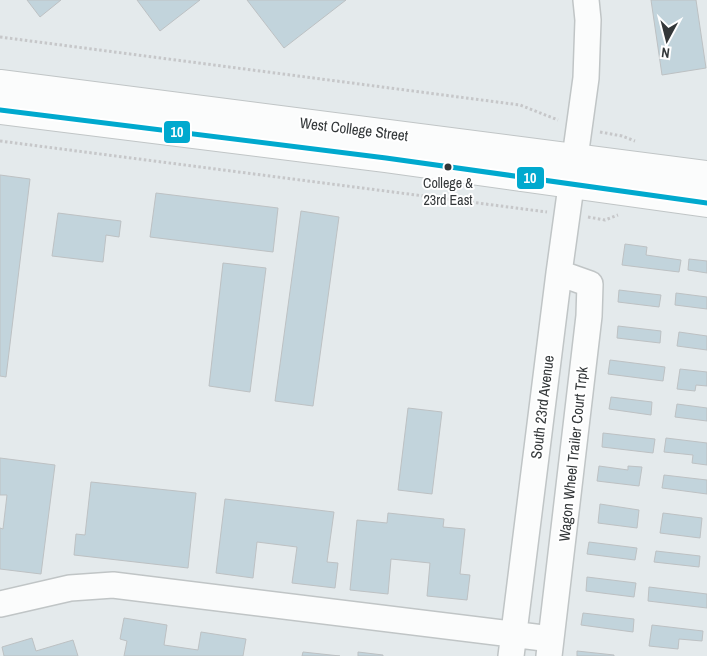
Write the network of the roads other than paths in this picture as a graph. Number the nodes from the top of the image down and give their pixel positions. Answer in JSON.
{"nodes":[{"id":1,"x":586,"y":0,"type":"edge"},
{"id":2,"x":0,"y":84,"type":"edge"},
{"id":3,"x":0,"y":110,"type":"edge"},
{"id":4,"x":576,"y":158,"type":"junction"},
{"id":5,"x":707,"y":175,"type":"edge"},
{"id":6,"x":572,"y":185,"type":"junction"},
{"id":7,"x":707,"y":203,"type":"edge"},
{"id":8,"x":559,"y":272,"type":"junction"},
{"id":9,"x":0,"y":604,"type":"edge"},
{"id":10,"x":512,"y":645,"type":"edge"},
{"id":11,"x":550,"y":648,"type":"edge"}],
"edges":[{"from":1,"to":4,"type":"street","name":"South 23rd Avenue"},
{"from":2,"to":4,"type":"main road","name":"West College Street"},
{"from":3,"to":6,"type":"main road","name":"West College Street"},
{"from":4,"to":5,"type":"main road","name":"West College Street"},
{"from":4,"to":6,"type":"street","name":"South 23rd Avenue"},
{"from":6,"to":7,"type":"main road","name":"West College Street"},
{"from":6,"to":8,"type":"street","name":"South 23rd Avenue"},
{"from":8,"to":10,"type":"street","name":"South 23rd Avenue"},
{"from":8,"to":11,"type":"street","name":"Wagon Wheel Trailer Court Trpk"},
{"from":9,"to":10,"type":"street"},
{"from":10,"to":11,"type":"street"}]}
